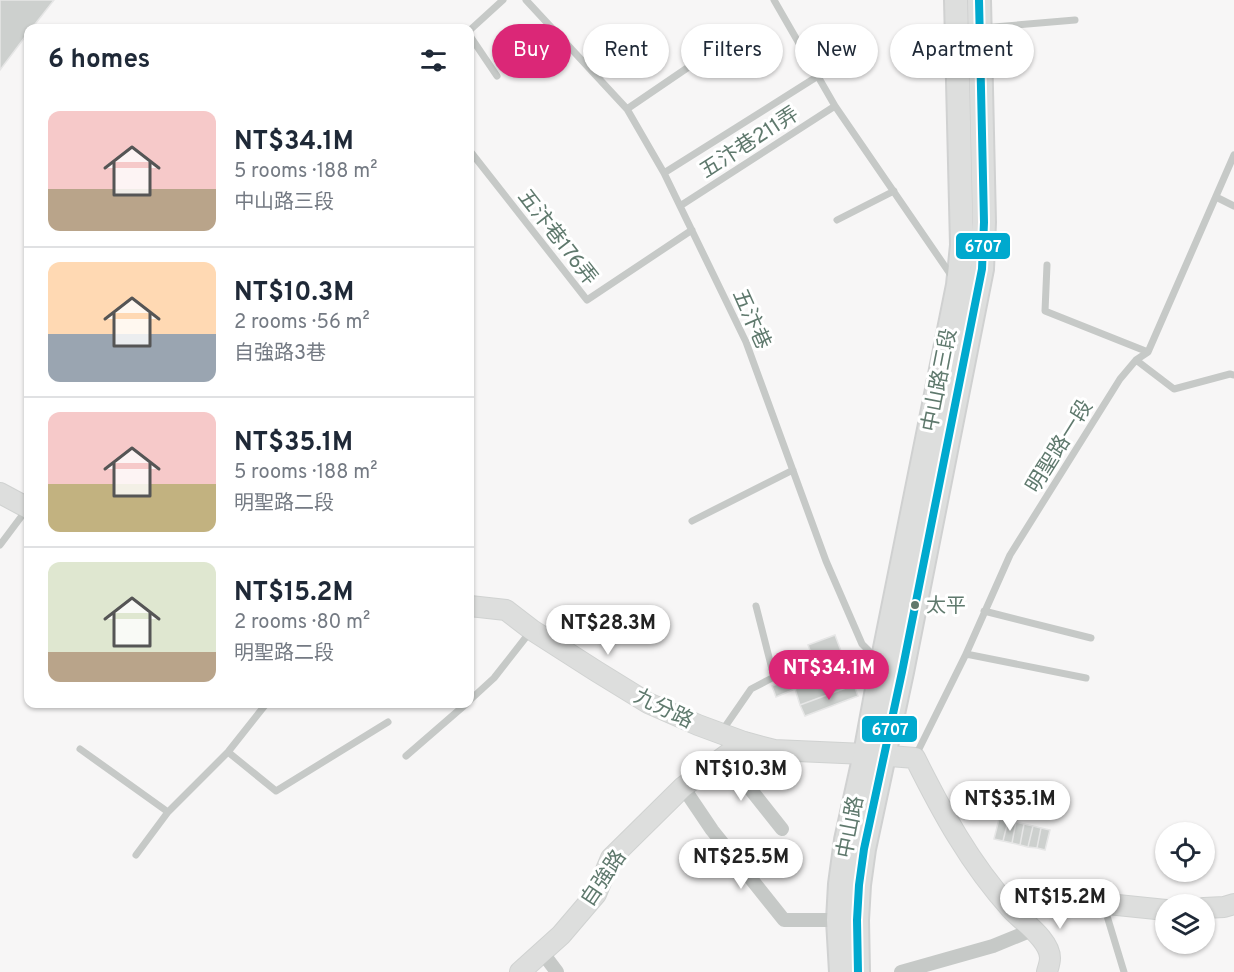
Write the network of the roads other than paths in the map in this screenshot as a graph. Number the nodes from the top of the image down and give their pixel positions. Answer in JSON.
{"nodes":[{"id":1,"x":502,"y":0,"type":"edge"},
{"id":2,"x":526,"y":0,"type":"edge"},
{"id":3,"x":774,"y":0,"type":"edge"},
{"id":4,"x":956,"y":0,"type":"edge"},
{"id":5,"x":979,"y":0,"type":"edge"},
{"id":6,"x":1075,"y":21,"type":"dead end"},
{"id":7,"x":980,"y":24,"type":"edge"},
{"id":8,"x":1034,"y":24,"type":"edge"},
{"id":9,"x":474,"y":26,"type":"edge"},
{"id":10,"x":795,"y":36,"type":"edge"},
{"id":11,"x":474,"y":42,"type":"edge"},
{"id":12,"x":492,"y":69,"type":"edge"},
{"id":13,"x":681,"y":72,"type":"edge"},
{"id":14,"x":815,"y":78,"type":"edge"},
{"id":15,"x":819,"y":78,"type":"edge"},
{"id":16,"x":981,"y":78,"type":"edge"},
{"id":17,"x":835,"y":106,"type":"junction"},
{"id":18,"x":627,"y":109,"type":"junction"},
{"id":19,"x":474,"y":156,"type":"edge"},
{"id":20,"x":1234,"y":156,"type":"edge"},
{"id":21,"x":664,"y":173,"type":"junction"},
{"id":22,"x":894,"y":191,"type":"junction"},
{"id":23,"x":1216,"y":197,"type":"junction"},
{"id":24,"x":680,"y":206,"type":"junction"},
{"id":25,"x":1234,"y":206,"type":"edge"},
{"id":26,"x":837,"y":220,"type":"dead end"},
{"id":27,"x":692,"y":230,"type":"junction"},
{"id":28,"x":1047,"y":265,"type":"dead end"},
{"id":29,"x":968,"y":286,"type":"junction"},
{"id":30,"x":1148,"y":352,"type":"junction"},
{"id":31,"x":1136,"y":360,"type":"junction"},
{"id":32,"x":1234,"y":375,"type":"edge"},
{"id":33,"x":793,"y":470,"type":"junction"},
{"id":34,"x":0,"y":493,"type":"edge"},
{"id":35,"x":24,"y":506,"type":"edge"},
{"id":36,"x":24,"y":513,"type":"edge"},
{"id":37,"x":692,"y":521,"type":"dead end"},
{"id":38,"x":0,"y":545,"type":"edge"},
{"id":39,"x":474,"y":606,"type":"edge"},
{"id":40,"x":756,"y":606,"type":"dead end"},
{"id":41,"x":984,"y":611,"type":"junction"},
{"id":42,"x":532,"y":630,"type":"junction"},
{"id":43,"x":1091,"y":638,"type":"dead end"},
{"id":44,"x":966,"y":654,"type":"junction"},
{"id":45,"x":884,"y":673,"type":"junction"},
{"id":46,"x":1086,"y":678,"type":"dead end"},
{"id":47,"x":474,"y":696,"type":"edge"},
{"id":48,"x":264,"y":708,"type":"edge"},
{"id":49,"x":461,"y":708,"type":"edge"},
{"id":50,"x":388,"y":722,"type":"dead end"},
{"id":51,"x":721,"y":734,"type":"junction"},
{"id":52,"x":744,"y":742,"type":"junction"},
{"id":53,"x":80,"y":749,"type":"dead end"},
{"id":54,"x":228,"y":752,"type":"junction"},
{"id":55,"x":874,"y":755,"type":"junction"},
{"id":56,"x":406,"y":756,"type":"dead end"},
{"id":57,"x":724,"y":756,"type":"junction"},
{"id":58,"x":915,"y":758,"type":"junction"},
{"id":59,"x":683,"y":786,"type":"junction"},
{"id":60,"x":168,"y":812,"type":"junction"},
{"id":61,"x":782,"y":829,"type":"dead end"},
{"id":62,"x":136,"y":855,"type":"dead end"},
{"id":63,"x":1103,"y":903,"type":"junction"},
{"id":64,"x":1234,"y":904,"type":"edge"},
{"id":65,"x":1215,"y":907,"type":"edge"},
{"id":66,"x":1011,"y":909,"type":"junction"},
{"id":67,"x":1155,"y":909,"type":"edge"},
{"id":68,"x":838,"y":920,"type":"junction"},
{"id":69,"x":1032,"y":930,"type":"junction"},
{"id":70,"x":542,"y":952,"type":"junction"},
{"id":71,"x":520,"y":972,"type":"edge"},
{"id":72,"x":557,"y":972,"type":"edge"},
{"id":73,"x":841,"y":972,"type":"edge"},
{"id":74,"x":858,"y":972,"type":"edge"},
{"id":75,"x":901,"y":972,"type":"edge"},
{"id":76,"x":1047,"y":972,"type":"edge"},
{"id":77,"x":1124,"y":972,"type":"edge"}],
"edges":[{"from":1,"to":9,"type":"lane"},
{"from":2,"to":18,"type":"lane","name":"五汴巷"},
{"from":3,"to":10,"type":"lane"},
{"from":4,"to":29,"type":"main road","name":"中山路三段"},
{"from":5,"to":7,"type":"main road","name":"中山路三段"},
{"from":6,"to":8,"type":"lane"},
{"from":11,"to":12,"type":"lane"},
{"from":13,"to":18,"type":"lane"},
{"from":14,"to":21,"type":"lane"},
{"from":15,"to":17,"type":"lane"},
{"from":16,"to":29,"type":"main road","name":"中山路三段"},
{"from":17,"to":22,"type":"lane"},
{"from":17,"to":24,"type":"lane","name":"五汴巷211弄"},
{"from":18,"to":21,"type":"lane","name":"五汴巷"},
{"from":19,"to":27,"type":"lane","name":"五汴巷176弄"},
{"from":20,"to":23,"type":"lane"},
{"from":21,"to":24,"type":"lane","name":"五汴巷"},
{"from":22,"to":26,"type":"lane"},
{"from":22,"to":29,"type":"lane"},
{"from":23,"to":25,"type":"lane"},
{"from":23,"to":30,"type":"lane"},
{"from":24,"to":27,"type":"lane","name":"五汴巷"},
{"from":27,"to":33,"type":"lane","name":"五汴巷"},
{"from":28,"to":30,"type":"lane"},
{"from":29,"to":45,"type":"main road","name":"中山路三段"},
{"from":30,"to":31,"type":"lane","name":"明聖路一段"},
{"from":31,"to":32,"type":"lane"},
{"from":31,"to":41,"type":"lane","name":"明聖路一段"},
{"from":33,"to":37,"type":"lane"},
{"from":33,"to":45,"type":"lane","name":"五汴巷"},
{"from":34,"to":35,"type":"street"},
{"from":36,"to":38,"type":"lane"},
{"from":39,"to":42,"type":"street","name":"九分路"},
{"from":40,"to":51,"type":"lane"},
{"from":41,"to":43,"type":"lane"},
{"from":41,"to":44,"type":"lane","name":"明聖路一段"},
{"from":42,"to":47,"type":"lane"},
{"from":42,"to":51,"type":"street","name":"九分路"},
{"from":44,"to":46,"type":"lane"},
{"from":44,"to":58,"type":"lane","name":"明聖路一段"},
{"from":45,"to":55,"type":"main road","name":"中山路三段"},
{"from":48,"to":54,"type":"lane"},
{"from":49,"to":56,"type":"lane"},
{"from":50,"to":54,"type":"lane"},
{"from":51,"to":52,"type":"street","name":"九分路"},
{"from":52,"to":55,"type":"street","name":"九分路"},
{"from":52,"to":57,"type":"street","name":"自強路"},
{"from":53,"to":60,"type":"lane"},
{"from":54,"to":60,"type":"lane"},
{"from":55,"to":58,"type":"street","name":"九分路"},
{"from":55,"to":68,"type":"main road","name":"中山路"},
{"from":55,"to":74,"type":"main road","name":"中山路"},
{"from":57,"to":59,"type":"street","name":"自強路"},
{"from":57,"to":61,"type":"street"},
{"from":58,"to":66,"type":"street"},
{"from":59,"to":68,"type":"street"},
{"from":59,"to":70,"type":"street","name":"自強路"},
{"from":60,"to":62,"type":"lane"},
{"from":63,"to":66,"type":"street"},
{"from":63,"to":67,"type":"street"},
{"from":63,"to":77,"type":"lane"},
{"from":64,"to":65,"type":"street"},
{"from":66,"to":69,"type":"street"},
{"from":68,"to":73,"type":"main road","name":"中山路"},
{"from":69,"to":75,"type":"street"},
{"from":69,"to":76,"type":"street"},
{"from":70,"to":71,"type":"street","name":"自強路"},
{"from":70,"to":72,"type":"street"}]}
